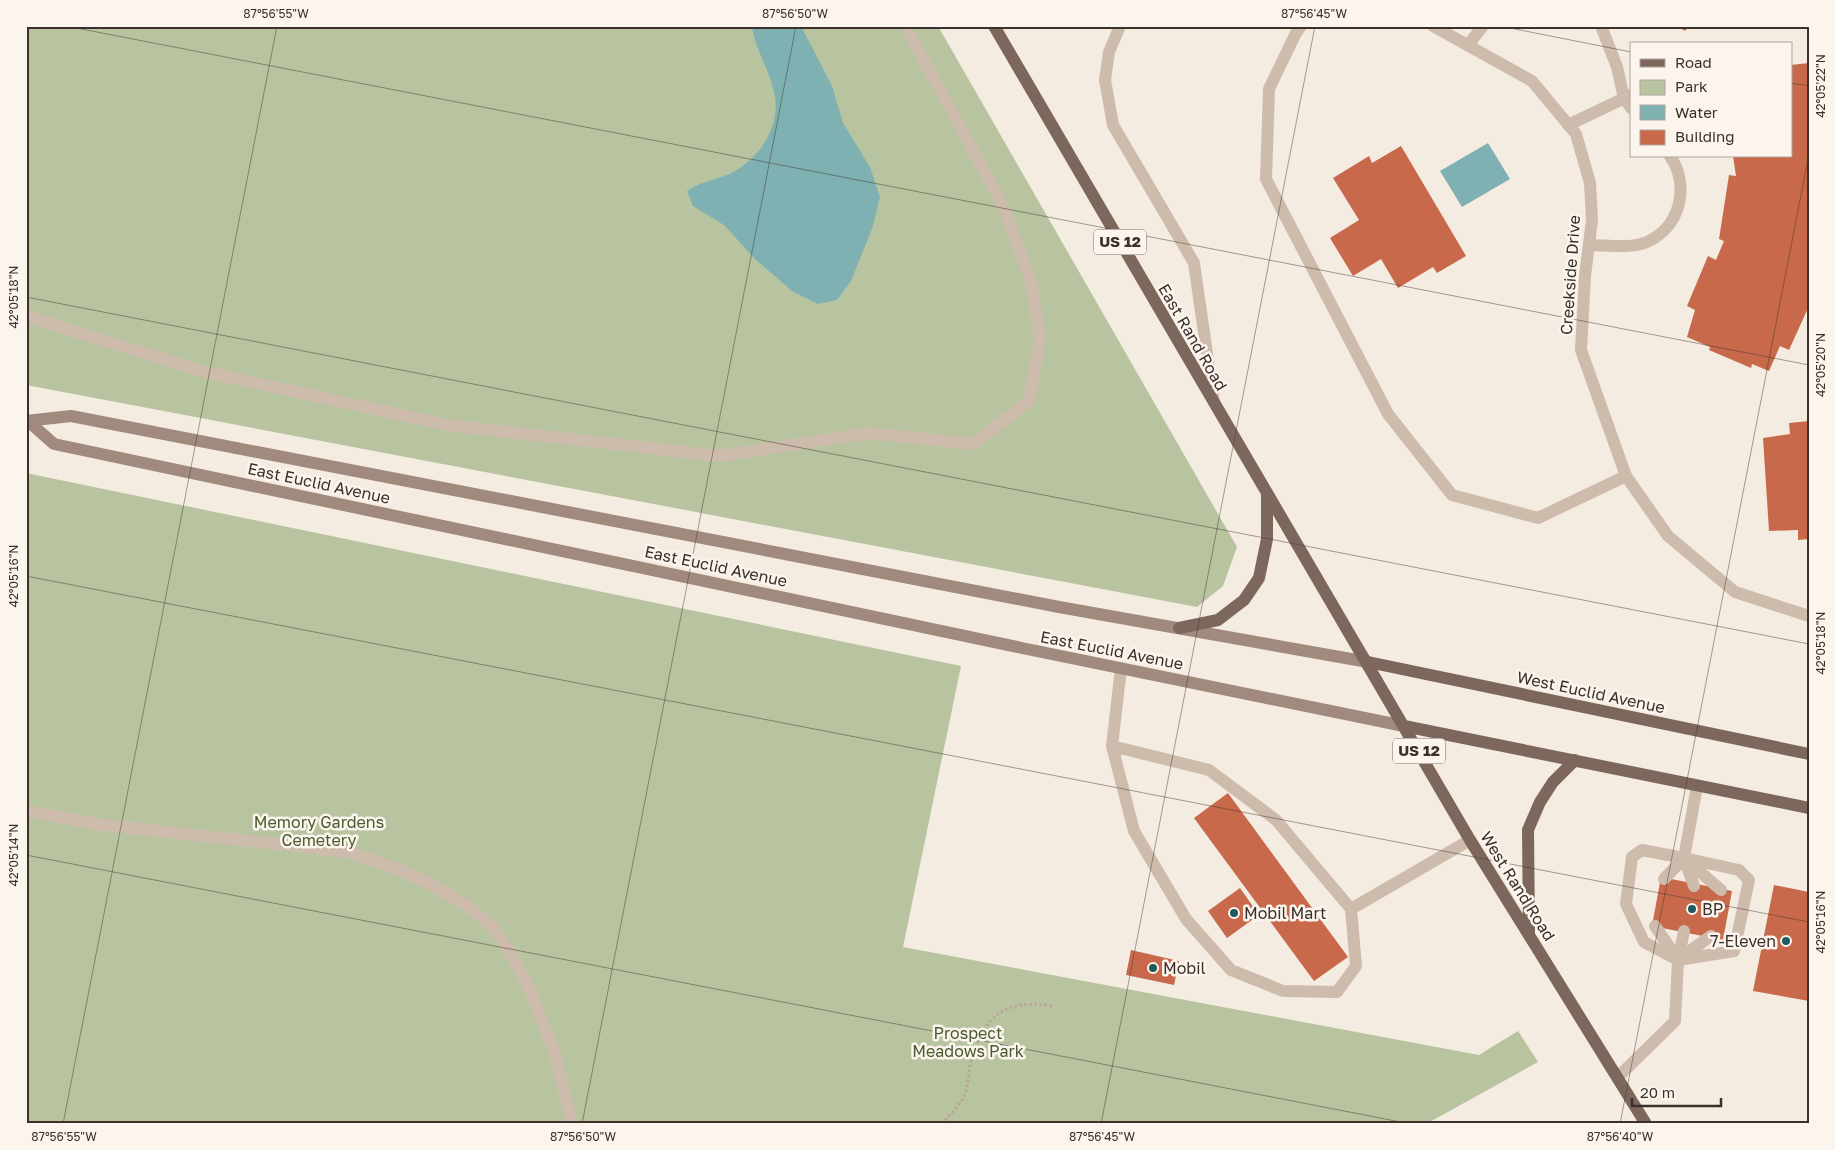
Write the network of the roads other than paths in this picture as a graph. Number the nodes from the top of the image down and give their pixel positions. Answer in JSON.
{"nodes":[{"id":1,"x":905,"y":26,"type":"edge"},
{"id":2,"x":994,"y":26,"type":"edge"},
{"id":3,"x":1120,"y":26,"type":"edge"},
{"id":4,"x":1301,"y":26,"type":"edge"},
{"id":5,"x":1434,"y":26,"type":"edge"},
{"id":6,"x":1483,"y":26,"type":"edge"},
{"id":7,"x":1602,"y":26,"type":"edge"},
{"id":8,"x":1468,"y":45,"type":"junction"},
{"id":9,"x":1629,"y":100,"type":"edge"},
{"id":10,"x":1568,"y":125,"type":"junction"},
{"id":11,"x":1671,"y":158,"type":"edge"},
{"id":12,"x":1589,"y":245,"type":"junction"},
{"id":13,"x":26,"y":316,"type":"edge"},
{"id":14,"x":1214,"y":404,"type":"junction"},
{"id":15,"x":28,"y":422,"type":"edge"},
{"id":16,"x":1626,"y":476,"type":"junction"},
{"id":17,"x":1267,"y":494,"type":"junction"},
{"id":18,"x":1809,"y":616,"type":"edge"},
{"id":19,"x":1179,"y":628,"type":"junction"},
{"id":20,"x":1368,"y":662,"type":"junction"},
{"id":21,"x":1121,"y":668,"type":"junction"},
{"id":22,"x":1404,"y":726,"type":"junction"},
{"id":23,"x":1112,"y":746,"type":"junction"},
{"id":24,"x":1809,"y":754,"type":"edge"},
{"id":25,"x":1575,"y":760,"type":"junction"},
{"id":26,"x":1697,"y":786,"type":"junction"},
{"id":27,"x":1809,"y":808,"type":"edge"},
{"id":28,"x":26,"y":812,"type":"edge"},
{"id":29,"x":1470,"y":840,"type":"junction"},
{"id":30,"x":1684,"y":858,"type":"junction"},
{"id":31,"x":1664,"y":879,"type":"dead end"},
{"id":32,"x":1694,"y":886,"type":"dead end"},
{"id":33,"x":1721,"y":890,"type":"dead end"},
{"id":34,"x":1351,"y":909,"type":"junction"},
{"id":35,"x":1655,"y":926,"type":"dead end"},
{"id":36,"x":1684,"y":931,"type":"dead end"},
{"id":37,"x":1529,"y":932,"type":"junction"},
{"id":38,"x":1712,"y":936,"type":"dead end"},
{"id":39,"x":1678,"y":960,"type":"junction"},
{"id":40,"x":1618,"y":1077,"type":"junction"},
{"id":41,"x":572,"y":1124,"type":"edge"},
{"id":42,"x":1646,"y":1124,"type":"edge"}],
"edges":[{"from":1,"to":13,"type":"street"},
{"from":2,"to":14,"type":"main road","name":"East Rand Road","number":"US 12"},
{"from":3,"to":14,"type":"street"},
{"from":4,"to":16,"type":"street"},
{"from":5,"to":8,"type":"street","name":"Creekside Drive"},
{"from":6,"to":8,"type":"street"},
{"from":7,"to":9,"type":"street"},
{"from":8,"to":10,"type":"street","name":"Creekside Drive"},
{"from":9,"to":10,"type":"street"},
{"from":10,"to":12,"type":"street","name":"Creekside Drive"},
{"from":11,"to":12,"type":"street"},
{"from":12,"to":16,"type":"street","name":"Creekside Drive"},
{"from":14,"to":17,"type":"main road","name":"East Rand Road","number":"US 12"},
{"from":15,"to":19,"type":"main road","name":"East Euclid Avenue"},
{"from":15,"to":21,"type":"main road","name":"East Euclid Avenue"},
{"from":16,"to":18,"type":"street","name":"Creekside Drive"},
{"from":17,"to":19,"type":"main road"},
{"from":17,"to":20,"type":"main road","name":"East Rand Road","number":"US 12"},
{"from":19,"to":20,"type":"main road","name":"East Euclid Avenue"},
{"from":20,"to":22,"type":"main road","name":"West Rand Road","number":"US 12"},
{"from":20,"to":24,"type":"main road","name":"West Euclid Avenue"},
{"from":21,"to":22,"type":"main road","name":"East Euclid Avenue"},
{"from":21,"to":23,"type":"street"},
{"from":22,"to":25,"type":"main road"},
{"from":22,"to":29,"type":"main road","name":"West Rand Road","number":"US 12"},
{"from":23,"to":34,"type":"street"},
{"from":23,"to":34,"type":"street"},
{"from":25,"to":26,"type":"main road"},
{"from":25,"to":37,"type":"main road"},
{"from":26,"to":27,"type":"main road"},
{"from":26,"to":30,"type":"street"},
{"from":28,"to":41,"type":"street"},
{"from":29,"to":34,"type":"street"},
{"from":29,"to":37,"type":"main road","name":"West Rand Road","number":"US 12"},
{"from":30,"to":31,"type":"street"},
{"from":30,"to":32,"type":"street"},
{"from":30,"to":33,"type":"street"},
{"from":30,"to":39,"type":"street"},
{"from":30,"to":39,"type":"street"},
{"from":35,"to":39,"type":"street"},
{"from":36,"to":39,"type":"street"},
{"from":37,"to":40,"type":"main road","name":"West Rand Road","number":"US 12"},
{"from":38,"to":39,"type":"street"},
{"from":39,"to":40,"type":"street"},
{"from":40,"to":42,"type":"main road","name":"West Rand Road","number":"US 12"}]}
